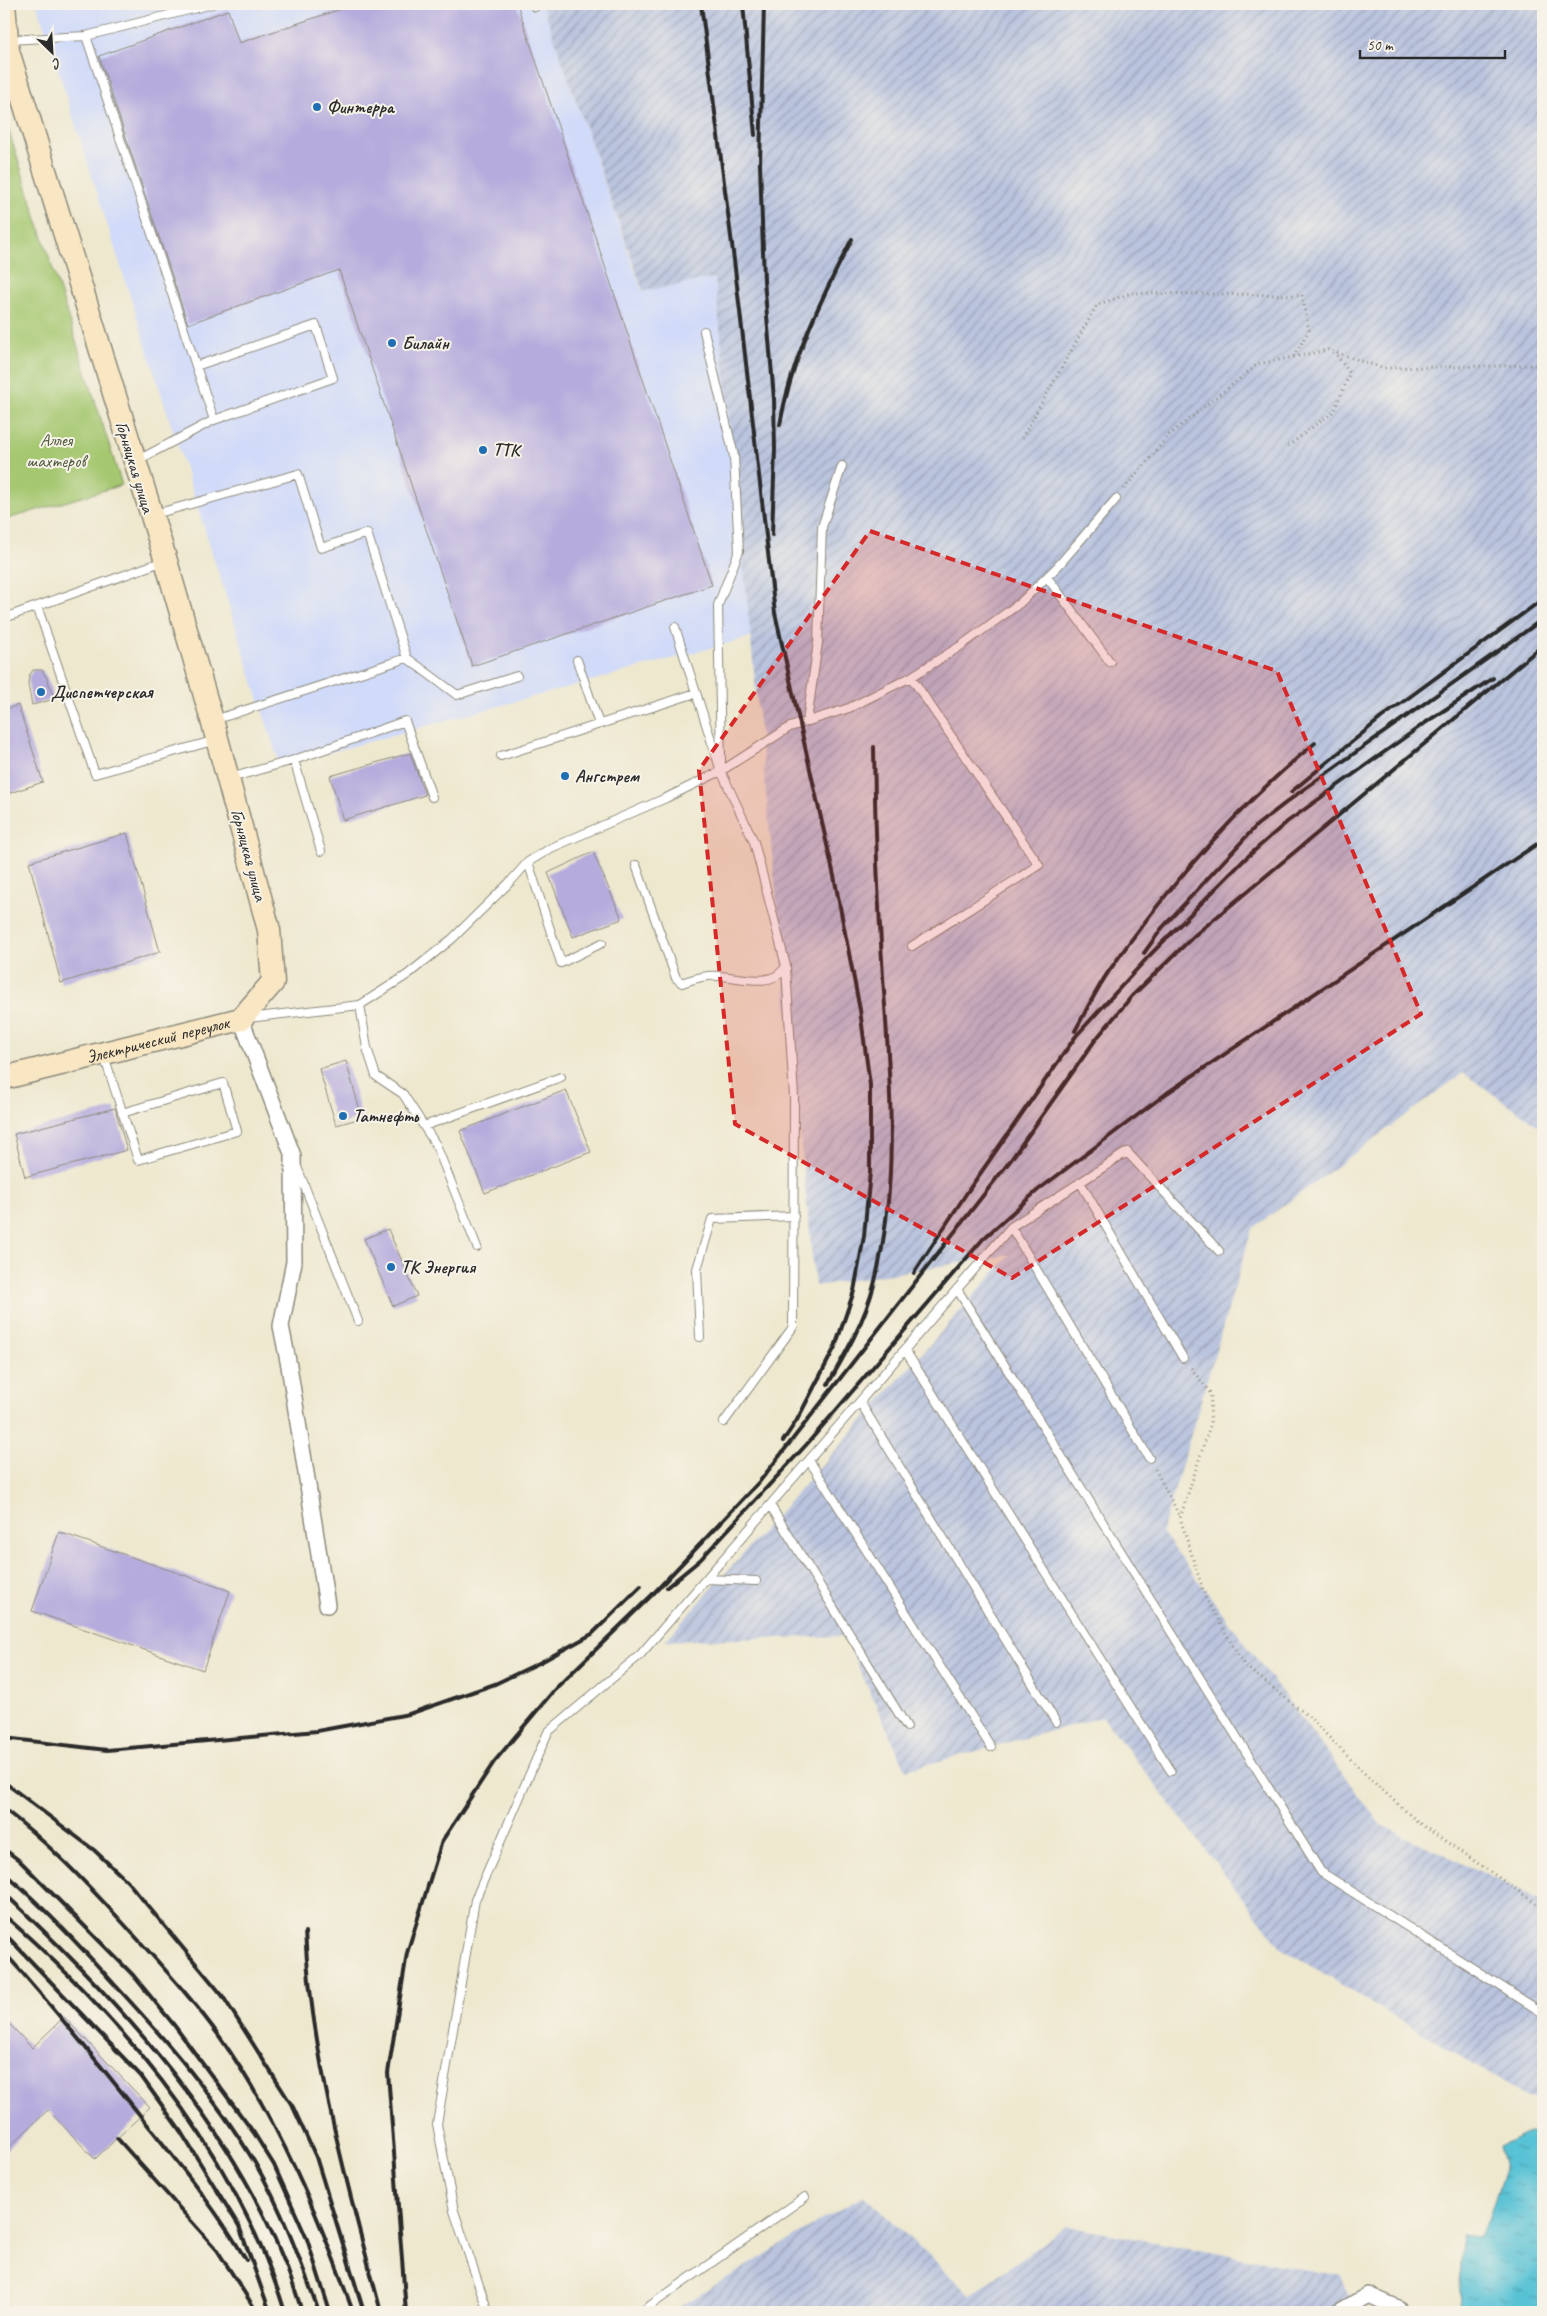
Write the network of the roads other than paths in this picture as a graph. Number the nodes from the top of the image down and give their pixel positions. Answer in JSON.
{"nodes":[{"id":1,"x":4,"y":4,"type":"edge"},
{"id":2,"x":212,"y":4,"type":"edge"},
{"id":3,"x":86,"y":36,"type":"junction"},
{"id":4,"x":7,"y":40,"type":"junction"},
{"id":5,"x":704,"y":331,"type":"dead end"},
{"id":6,"x":196,"y":366,"type":"junction"},
{"id":7,"x":214,"y":420,"type":"junction"},
{"id":8,"x":134,"y":462,"type":"junction"},
{"id":9,"x":842,"y":466,"type":"dead end"},
{"id":10,"x":1116,"y":499,"type":"road end"},
{"id":11,"x":150,"y":516,"type":"junction"},
{"id":12,"x":166,"y":560,"type":"junction"},
{"id":13,"x":1047,"y":577,"type":"junction"},
{"id":14,"x":37,"y":606,"type":"junction"},
{"id":15,"x":4,"y":618,"type":"edge"},
{"id":16,"x":676,"y":627,"type":"dead end"},
{"id":17,"x":407,"y":658,"type":"junction"},
{"id":18,"x":578,"y":660,"type":"dead end"},
{"id":19,"x":1110,"y":662,"type":"dead end"},
{"id":20,"x":517,"y":676,"type":"dead end"},
{"id":21,"x":911,"y":676,"type":"junction"},
{"id":22,"x":696,"y":693,"type":"junction"},
{"id":23,"x":807,"y":721,"type":"junction"},
{"id":24,"x":599,"y":724,"type":"junction"},
{"id":25,"x":215,"y":730,"type":"junction"},
{"id":26,"x":501,"y":756,"type":"dead end"},
{"id":27,"x":294,"y":760,"type":"junction"},
{"id":28,"x":721,"y":771,"type":"junction"},
{"id":29,"x":228,"y":779,"type":"junction"},
{"id":30,"x":432,"y":798,"type":"dead end"},
{"id":31,"x":321,"y":851,"type":"dead end"},
{"id":32,"x":528,"y":862,"type":"junction"},
{"id":33,"x":636,"y":865,"type":"dead end"},
{"id":34,"x":269,"y":930,"type":"joint"},
{"id":35,"x":602,"y":943,"type":"dead end"},
{"id":36,"x":912,"y":946,"type":"dead end"},
{"id":37,"x":786,"y":966,"type":"junction"},
{"id":38,"x":360,"y":1005,"type":"junction"},
{"id":39,"x":241,"y":1019,"type":"junction"},
{"id":40,"x":103,"y":1054,"type":"junction"},
{"id":41,"x":561,"y":1077,"type":"dead end"},
{"id":42,"x":4,"y":1078,"type":"edge"},
{"id":43,"x":122,"y":1113,"type":"junction"},
{"id":44,"x":424,"y":1126,"type":"junction"},
{"id":45,"x":293,"y":1156,"type":"junction"},
{"id":46,"x":1080,"y":1182,"type":"junction"},
{"id":47,"x":794,"y":1216,"type":"junction"},
{"id":48,"x":1011,"y":1227,"type":"junction"},
{"id":49,"x":477,"y":1246,"type":"dead end"},
{"id":50,"x":1219,"y":1251,"type":"dead end"},
{"id":51,"x":957,"y":1289,"type":"junction"},
{"id":52,"x":358,"y":1321,"type":"dead end"},
{"id":53,"x":700,"y":1338,"type":"dead end"},
{"id":54,"x":904,"y":1350,"type":"junction"},
{"id":55,"x":1183,"y":1358,"type":"road end"},
{"id":56,"x":860,"y":1402,"type":"junction"},
{"id":57,"x":724,"y":1422,"type":"dead end"},
{"id":58,"x":1149,"y":1458,"type":"road end"},
{"id":59,"x":809,"y":1460,"type":"junction"},
{"id":60,"x":770,"y":1505,"type":"junction"},
{"id":61,"x":706,"y":1579,"type":"junction"},
{"id":62,"x":756,"y":1581,"type":"dead end"},
{"id":63,"x":327,"y":1605,"type":"dead end"},
{"id":64,"x":1056,"y":1722,"type":"dead end"},
{"id":65,"x":907,"y":1727,"type":"dead end"},
{"id":66,"x":991,"y":1748,"type":"dead end"},
{"id":67,"x":1171,"y":1771,"type":"dead end"},
{"id":68,"x":1543,"y":2013,"type":"edge"},
{"id":69,"x":805,"y":2196,"type":"dead end"},
{"id":70,"x":4,"y":2308,"type":"edge"},
{"id":71,"x":6,"y":2312,"type":"edge"},
{"id":72,"x":488,"y":2312,"type":"edge"},
{"id":73,"x":641,"y":2312,"type":"edge"},
{"id":74,"x":1339,"y":2312,"type":"edge"},
{"id":75,"x":1399,"y":2312,"type":"edge"}],
"edges":[{"from":1,"to":4,"type":"street","name":"Горняцкая улица"},
{"from":2,"to":3,"type":"lane"},
{"from":3,"to":4,"type":"lane"},
{"from":3,"to":6,"type":"lane"},
{"from":4,"to":8,"type":"street","name":"Горняцкая улица"},
{"from":5,"to":28,"type":"lane"},
{"from":6,"to":7,"type":"lane"},
{"from":6,"to":7,"type":"lane"},
{"from":7,"to":8,"type":"lane"},
{"from":8,"to":11,"type":"street","name":"Горняцкая улица"},
{"from":9,"to":23,"type":"lane"},
{"from":10,"to":13,"type":"lane"},
{"from":11,"to":12,"type":"street","name":"Горняцкая улица"},
{"from":11,"to":17,"type":"lane"},
{"from":12,"to":14,"type":"lane"},
{"from":12,"to":25,"type":"street","name":"Горняцкая улица"},
{"from":13,"to":19,"type":"lane"},
{"from":13,"to":21,"type":"lane"},
{"from":14,"to":15,"type":"lane"},
{"from":14,"to":25,"type":"lane"},
{"from":16,"to":22,"type":"lane"},
{"from":17,"to":20,"type":"lane"},
{"from":17,"to":25,"type":"lane"},
{"from":18,"to":24,"type":"lane"},
{"from":21,"to":23,"type":"lane"},
{"from":21,"to":36,"type":"lane"},
{"from":22,"to":24,"type":"lane"},
{"from":22,"to":28,"type":"lane"},
{"from":23,"to":28,"type":"lane"},
{"from":24,"to":26,"type":"lane"},
{"from":25,"to":29,"type":"street","name":"Горняцкая улица"},
{"from":27,"to":29,"type":"lane"},
{"from":27,"to":30,"type":"lane"},
{"from":27,"to":31,"type":"lane"},
{"from":28,"to":32,"type":"lane"},
{"from":28,"to":37,"type":"lane"},
{"from":29,"to":34,"type":"street","name":"Горняцкая улица"},
{"from":32,"to":35,"type":"lane"},
{"from":32,"to":38,"type":"lane"},
{"from":33,"to":37,"type":"lane"},
{"from":34,"to":39,"type":"street","name":"Электрический переулок"},
{"from":37,"to":47,"type":"lane"},
{"from":38,"to":39,"type":"lane"},
{"from":38,"to":44,"type":"lane"},
{"from":39,"to":40,"type":"street","name":"Электрический переулок"},
{"from":39,"to":45,"type":"street"},
{"from":40,"to":42,"type":"street","name":"Электрический переулок"},
{"from":40,"to":43,"type":"lane"},
{"from":41,"to":44,"type":"lane"},
{"from":43,"to":43,"type":"lane"},
{"from":44,"to":49,"type":"lane"},
{"from":45,"to":52,"type":"lane"},
{"from":45,"to":63,"type":"street"},
{"from":46,"to":48,"type":"lane"},
{"from":46,"to":50,"type":"lane"},
{"from":46,"to":55,"type":"lane"},
{"from":47,"to":53,"type":"lane"},
{"from":47,"to":57,"type":"lane"},
{"from":48,"to":51,"type":"lane"},
{"from":48,"to":58,"type":"lane"},
{"from":51,"to":54,"type":"lane"},
{"from":51,"to":68,"type":"lane"},
{"from":54,"to":56,"type":"lane"},
{"from":54,"to":67,"type":"lane"},
{"from":56,"to":59,"type":"lane"},
{"from":56,"to":64,"type":"lane"},
{"from":59,"to":60,"type":"lane"},
{"from":59,"to":66,"type":"lane"},
{"from":60,"to":61,"type":"lane"},
{"from":60,"to":65,"type":"lane"},
{"from":61,"to":62,"type":"lane"},
{"from":61,"to":72,"type":"lane"},
{"from":69,"to":73,"type":"lane"},
{"from":70,"to":71,"type":"lane"},
{"from":74,"to":75,"type":"street"}]}
